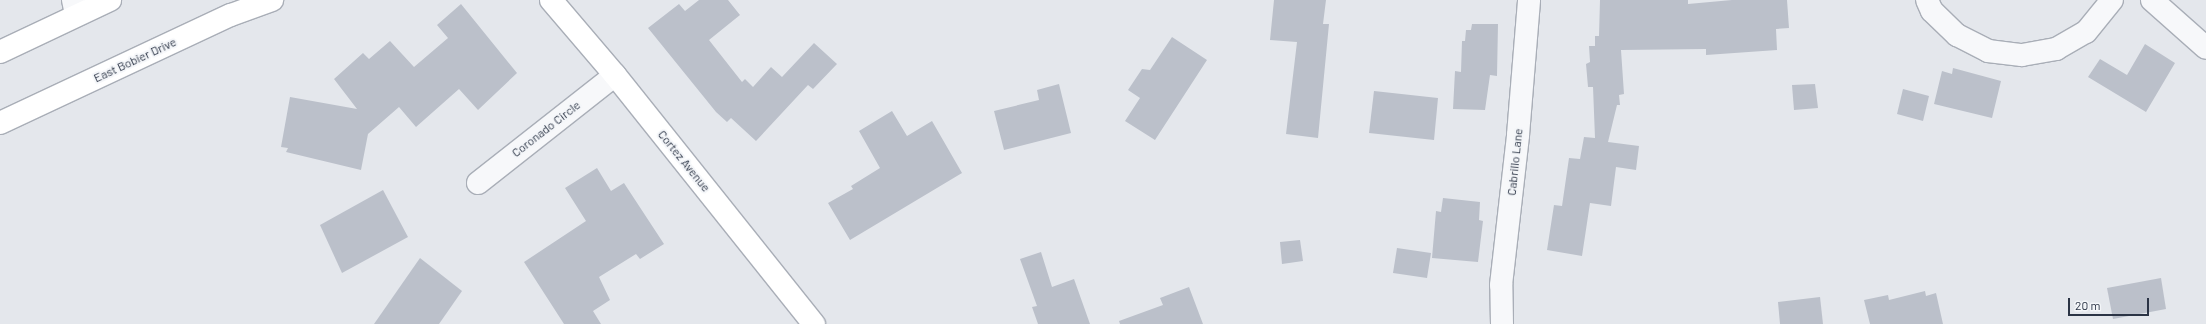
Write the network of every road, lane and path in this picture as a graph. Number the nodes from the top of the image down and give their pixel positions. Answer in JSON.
{"nodes":[{"id":1,"x":110,"y":0,"type":"edge"},
{"id":2,"x":272,"y":0,"type":"edge"},
{"id":3,"x":551,"y":0,"type":"edge"},
{"id":4,"x":1529,"y":0,"type":"edge"},
{"id":5,"x":1927,"y":0,"type":"edge"},
{"id":6,"x":2112,"y":0,"type":"edge"},
{"id":7,"x":2152,"y":0,"type":"edge"},
{"id":8,"x":75,"y":7,"type":"edge"},
{"id":9,"x":2206,"y":48,"type":"edge"},
{"id":10,"x":0,"y":52,"type":"edge"},
{"id":11,"x":615,"y":75,"type":"junction"},
{"id":12,"x":0,"y":123,"type":"edge"},
{"id":13,"x":478,"y":183,"type":"dead end"},
{"id":14,"x":814,"y":324,"type":"edge"},
{"id":15,"x":1502,"y":324,"type":"edge"}],
"edges":[{"from":1,"to":8,"type":"main road"},
{"from":2,"to":12,"type":"main road","name":"East Bobier Drive"},
{"from":3,"to":11,"type":"main road","name":"Cortez Avenue"},
{"from":4,"to":15,"type":"street","name":"Cabrillo Lane"},
{"from":5,"to":6,"type":"street"},
{"from":7,"to":9,"type":"street"},
{"from":8,"to":10,"type":"main road"},
{"from":11,"to":13,"type":"street","name":"Coronado Circle"},
{"from":11,"to":14,"type":"main road","name":"Cortez Avenue"}]}
